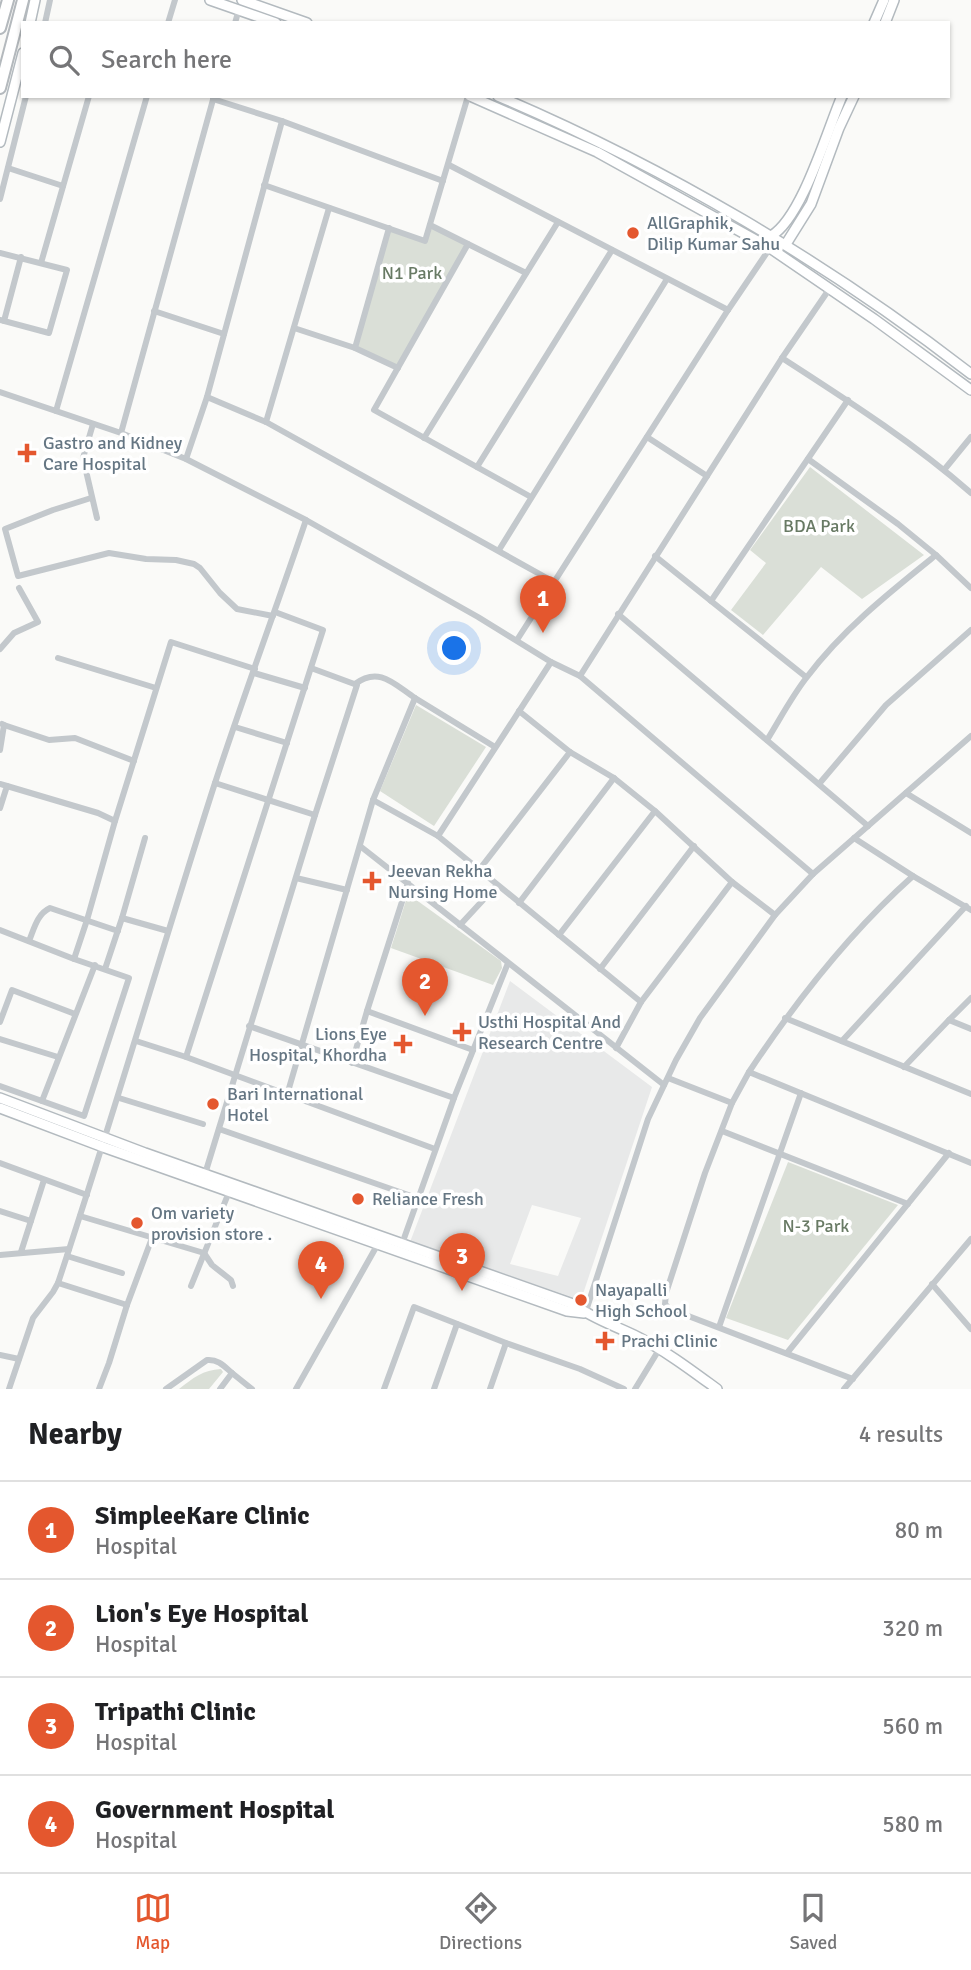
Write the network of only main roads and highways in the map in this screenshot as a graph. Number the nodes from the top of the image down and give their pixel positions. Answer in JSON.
{"nodes":[{"id":1,"x":8,"y":0,"type":"edge"},
{"id":2,"x":23,"y":0,"type":"edge"},
{"id":3,"x":0,"y":28,"type":"edge"},
{"id":4,"x":0,"y":88,"type":"edge"}],
"edges":[{"from":1,"to":3,"type":"highway"},
{"from":2,"to":4,"type":"highway"}]}
